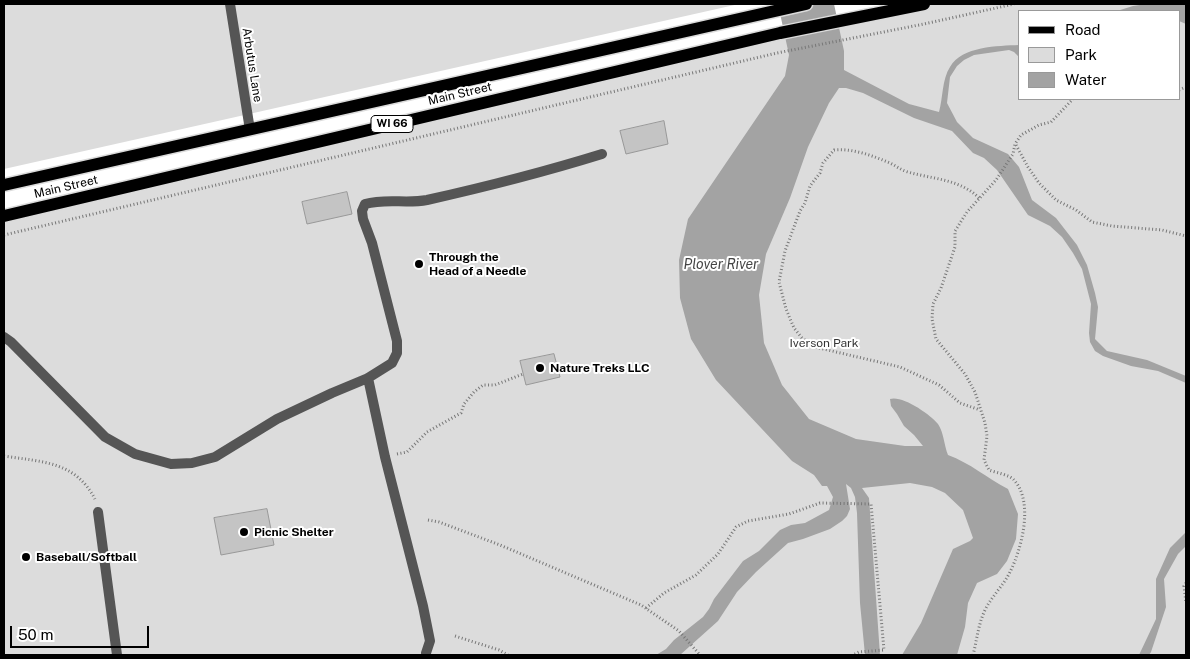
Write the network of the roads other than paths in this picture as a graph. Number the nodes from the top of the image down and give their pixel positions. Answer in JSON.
{"nodes":[{"id":1,"x":230,"y":4,"type":"edge"},
{"id":2,"x":806,"y":4,"type":"edge"},
{"id":3,"x":924,"y":4,"type":"edge"},
{"id":4,"x":250,"y":130,"type":"junction"},
{"id":5,"x":602,"y":154,"type":"dead end"},
{"id":6,"x":4,"y":185,"type":"edge"},
{"id":7,"x":4,"y":216,"type":"edge"},
{"id":8,"x":4,"y":337,"type":"edge"},
{"id":9,"x":368,"y":378,"type":"junction"},
{"id":10,"x":98,"y":512,"type":"road end"},
{"id":11,"x":117,"y":655,"type":"edge"},
{"id":12,"x":423,"y":655,"type":"edge"}],
"edges":[{"from":1,"to":4,"type":"lane","name":"Arbutus Lane"},
{"from":2,"to":4,"type":"main road","name":"Main Street","number":"WI 66"},
{"from":3,"to":7,"type":"main road","name":"Main Street","number":"WI 66"},
{"from":4,"to":6,"type":"main road","name":"Main Street","number":"WI 66"},
{"from":5,"to":9,"type":"lane"},
{"from":8,"to":9,"type":"lane"},
{"from":9,"to":12,"type":"lane"},
{"from":10,"to":11,"type":"lane"}]}
